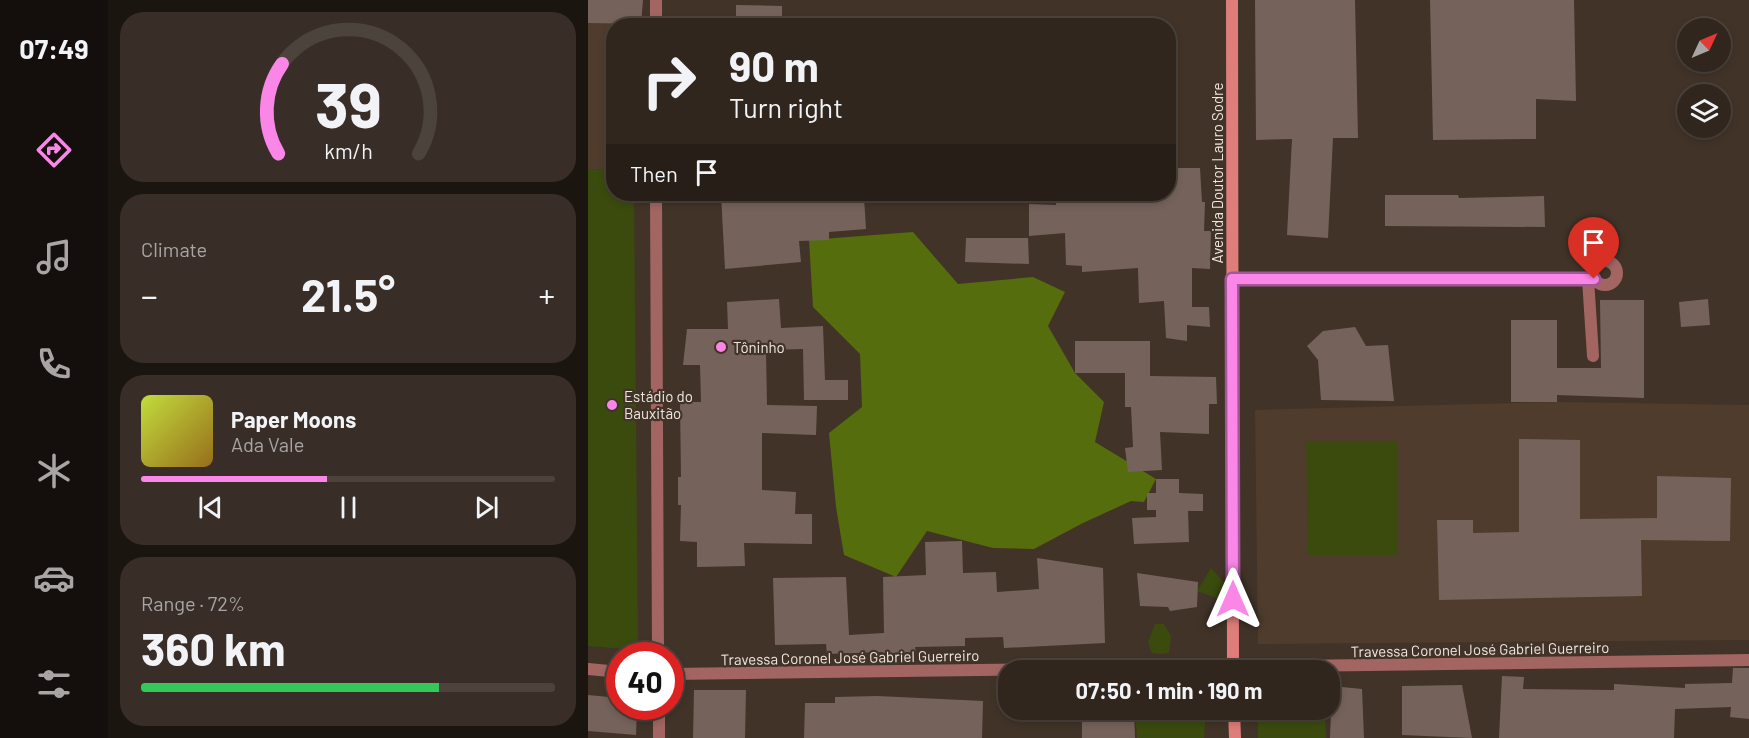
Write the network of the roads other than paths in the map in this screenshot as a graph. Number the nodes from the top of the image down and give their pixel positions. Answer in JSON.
{"nodes":[{"id":1,"x":656,"y":0,"type":"edge"},
{"id":2,"x":1232,"y":0,"type":"edge"},
{"id":3,"x":656,"y":18,"type":"edge"},
{"id":4,"x":657,"y":201,"type":"edge"},
{"id":5,"x":1232,"y":279,"type":"junction"},
{"id":6,"x":1593,"y":356,"type":"dead end"},
{"id":7,"x":658,"y":642,"type":"edge"},
{"id":8,"x":1233,"y":660,"type":"edge"},
{"id":9,"x":1749,"y":660,"type":"edge"},
{"id":10,"x":1340,"y":667,"type":"edge"},
{"id":11,"x":588,"y":669,"type":"edge"},
{"id":12,"x":606,"y":671,"type":"edge"},
{"id":13,"x":998,"y":671,"type":"edge"},
{"id":14,"x":684,"y":674,"type":"edge"},
{"id":15,"x":659,"y":720,"type":"edge"},
{"id":16,"x":1234,"y":720,"type":"edge"},
{"id":17,"x":659,"y":738,"type":"edge"},
{"id":18,"x":1235,"y":738,"type":"edge"}],
"edges":[{"from":1,"to":3,"type":"street"},
{"from":2,"to":5,"type":"street","name":"Avenida Doutor Lauro Sodre"},
{"from":4,"to":7,"type":"street"},
{"from":5,"to":6,"type":"street"},
{"from":5,"to":8,"type":"street","name":"Avenida Doutor Lauro Sodre"},
{"from":9,"to":10,"type":"street","name":"Travessa Coronel José Gabriel Guerreiro"},
{"from":11,"to":12,"type":"street"},
{"from":13,"to":14,"type":"street","name":"Travessa Coronel José Gabriel Guerreiro"},
{"from":15,"to":17,"type":"street"},
{"from":16,"to":18,"type":"street"}]}
